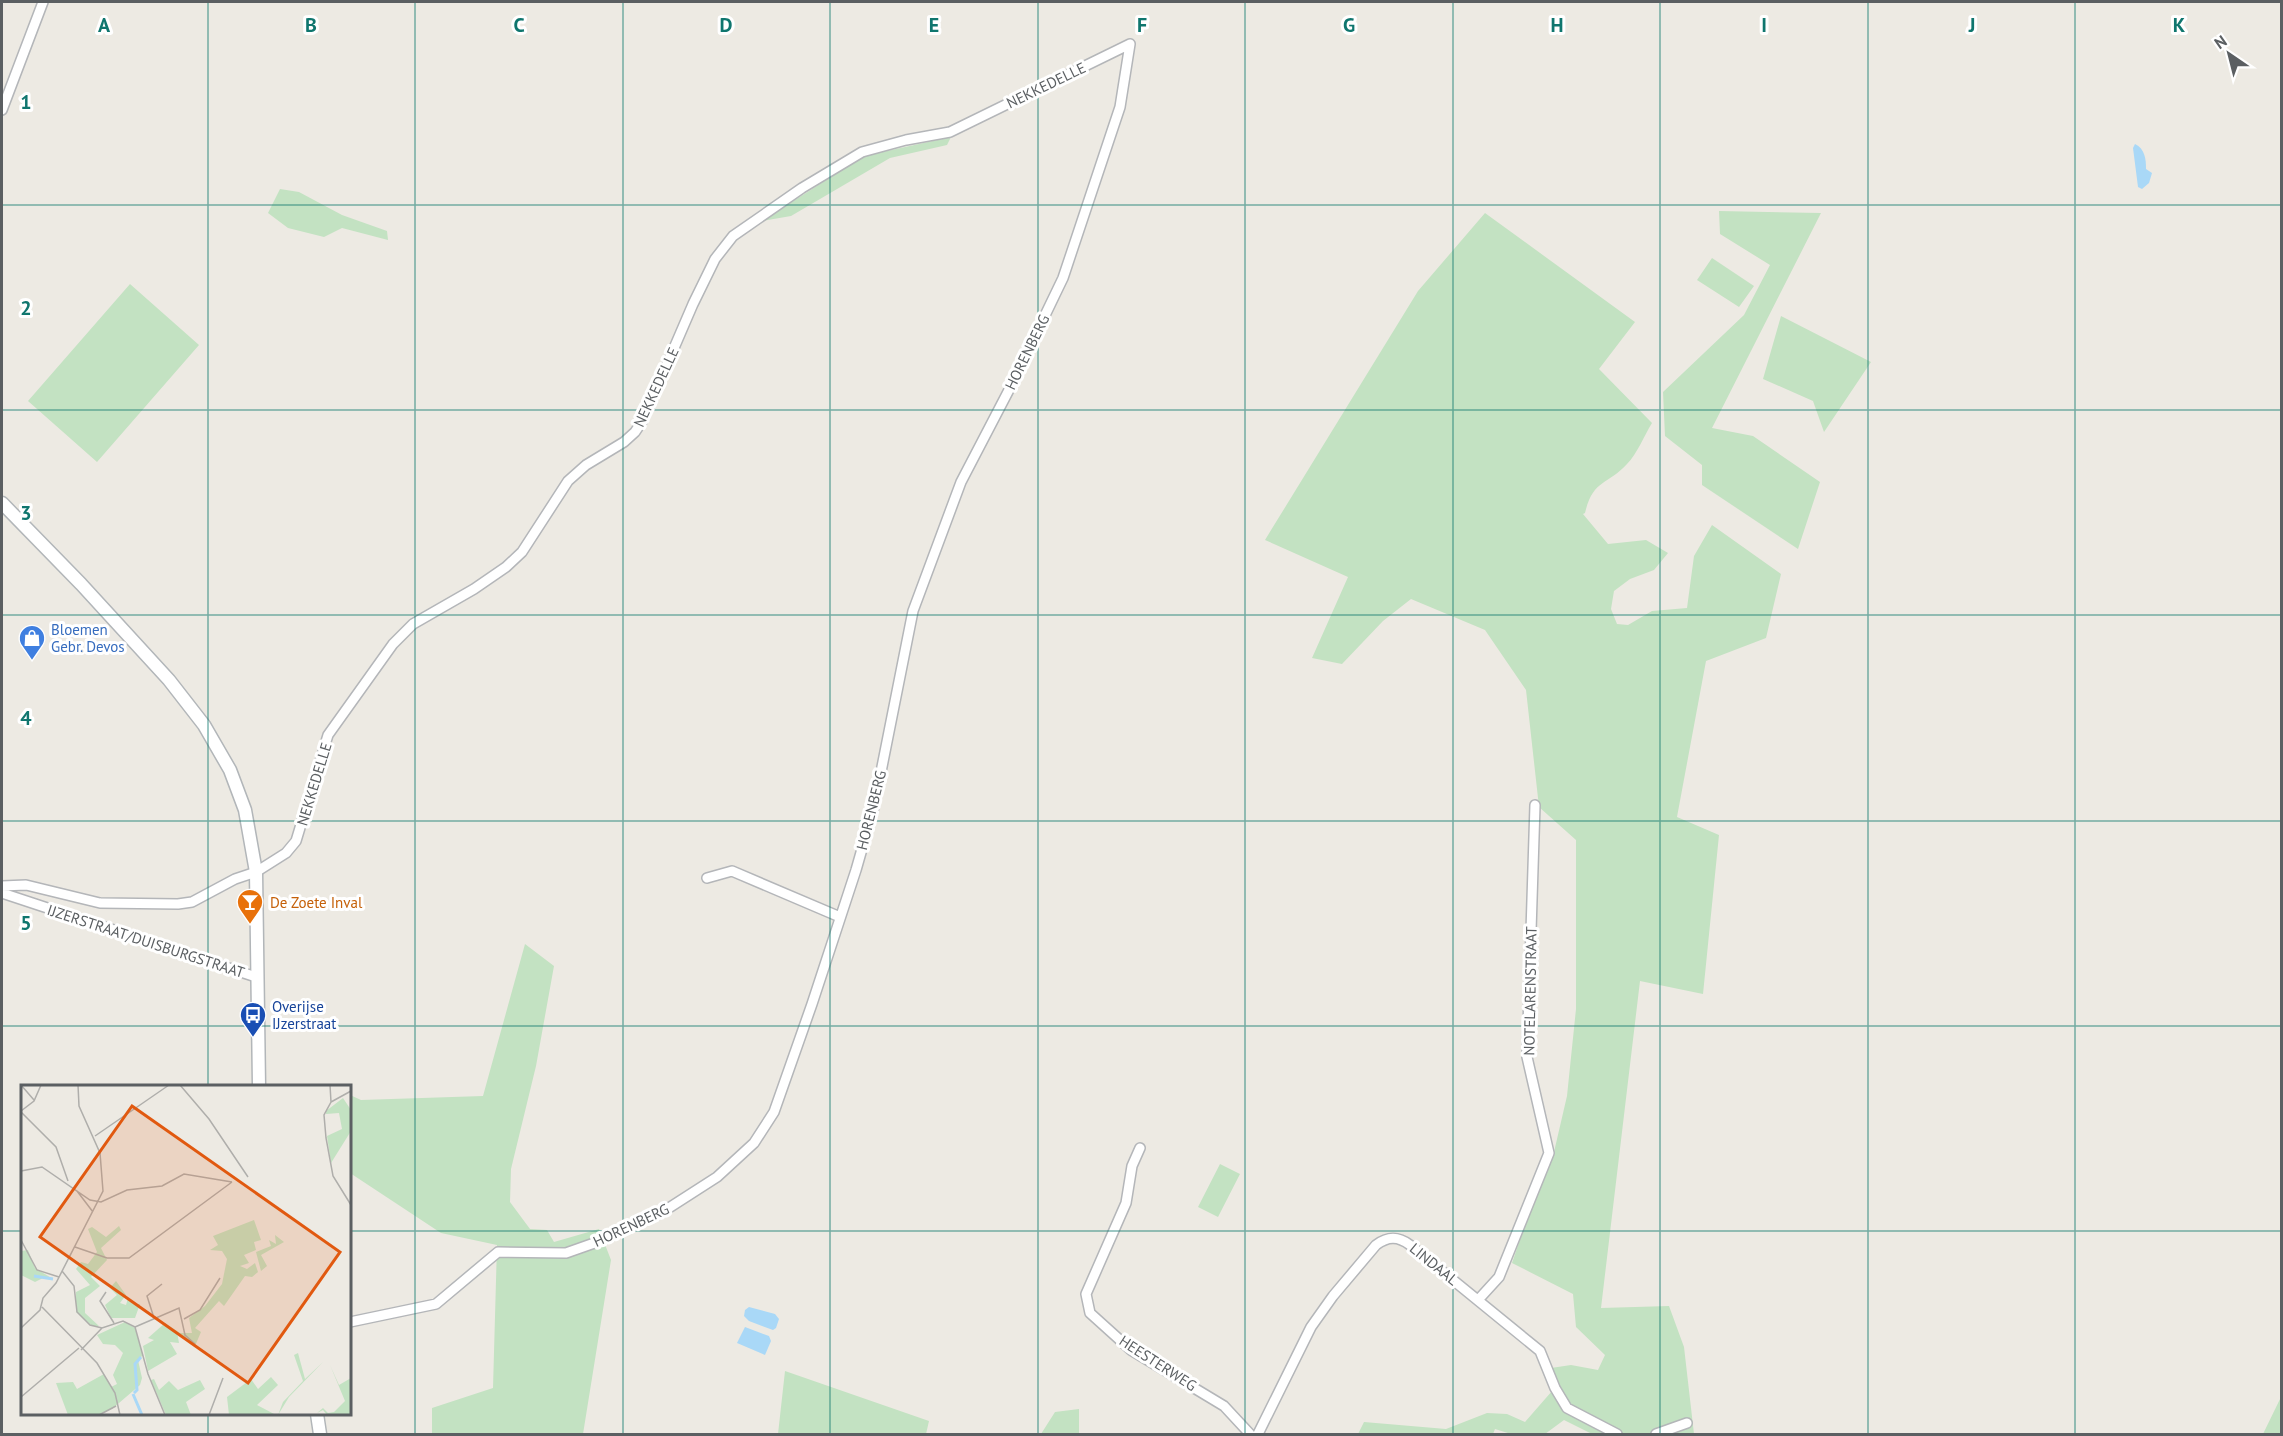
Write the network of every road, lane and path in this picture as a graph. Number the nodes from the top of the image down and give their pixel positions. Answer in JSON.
{"nodes":[{"id":1,"x":43,"y":2,"type":"edge"},
{"id":2,"x":1130,"y":44,"type":"joint"},
{"id":3,"x":2,"y":110,"type":"edge"},
{"id":4,"x":2,"y":504,"type":"edge"},
{"id":5,"x":1535,"y":805,"type":"dead end"},
{"id":6,"x":256,"y":872,"type":"junction"},
{"id":7,"x":706,"y":878,"type":"dead end"},
{"id":8,"x":2,"y":886,"type":"edge"},
{"id":9,"x":2,"y":893,"type":"edge"},
{"id":10,"x":840,"y":917,"type":"junction"},
{"id":11,"x":256,"y":977,"type":"junction"},
{"id":12,"x":259,"y":1085,"type":"edge"},
{"id":13,"x":1140,"y":1148,"type":"dead end"},
{"id":14,"x":1478,"y":1300,"type":"junction"},
{"id":15,"x":351,"y":1322,"type":"edge"},
{"id":16,"x":317,"y":1415,"type":"edge"},
{"id":17,"x":1687,"y":1424,"type":"dead end"},
{"id":18,"x":320,"y":1434,"type":"edge"},
{"id":19,"x":1250,"y":1434,"type":"edge"},
{"id":20,"x":1258,"y":1434,"type":"edge"},
{"id":21,"x":1617,"y":1434,"type":"edge"},
{"id":22,"x":1656,"y":1434,"type":"edge"}],
"edges":[{"from":1,"to":3,"type":"street"},
{"from":2,"to":6,"type":"street","name":"NEKKEDELLE"},
{"from":2,"to":10,"type":"street","name":"HORENBERG"},
{"from":4,"to":6,"type":"street"},
{"from":5,"to":14,"type":"street","name":"NOTELARENSTRAAT"},
{"from":6,"to":8,"type":"street","name":"NEKKEDELLE"},
{"from":6,"to":11,"type":"street"},
{"from":7,"to":10,"type":"street"},
{"from":9,"to":11,"type":"street","name":"IJZERSTRAAT/DUISBURGSTRAAT"},
{"from":10,"to":15,"type":"street","name":"HORENBERG"},
{"from":11,"to":12,"type":"street"},
{"from":13,"to":19,"type":"street","name":"HEESTERWEG"},
{"from":14,"to":20,"type":"street","name":"LINDAAL"},
{"from":14,"to":21,"type":"street","name":"LINDAAL"},
{"from":16,"to":18,"type":"street"},
{"from":17,"to":22,"type":"street"}]}
